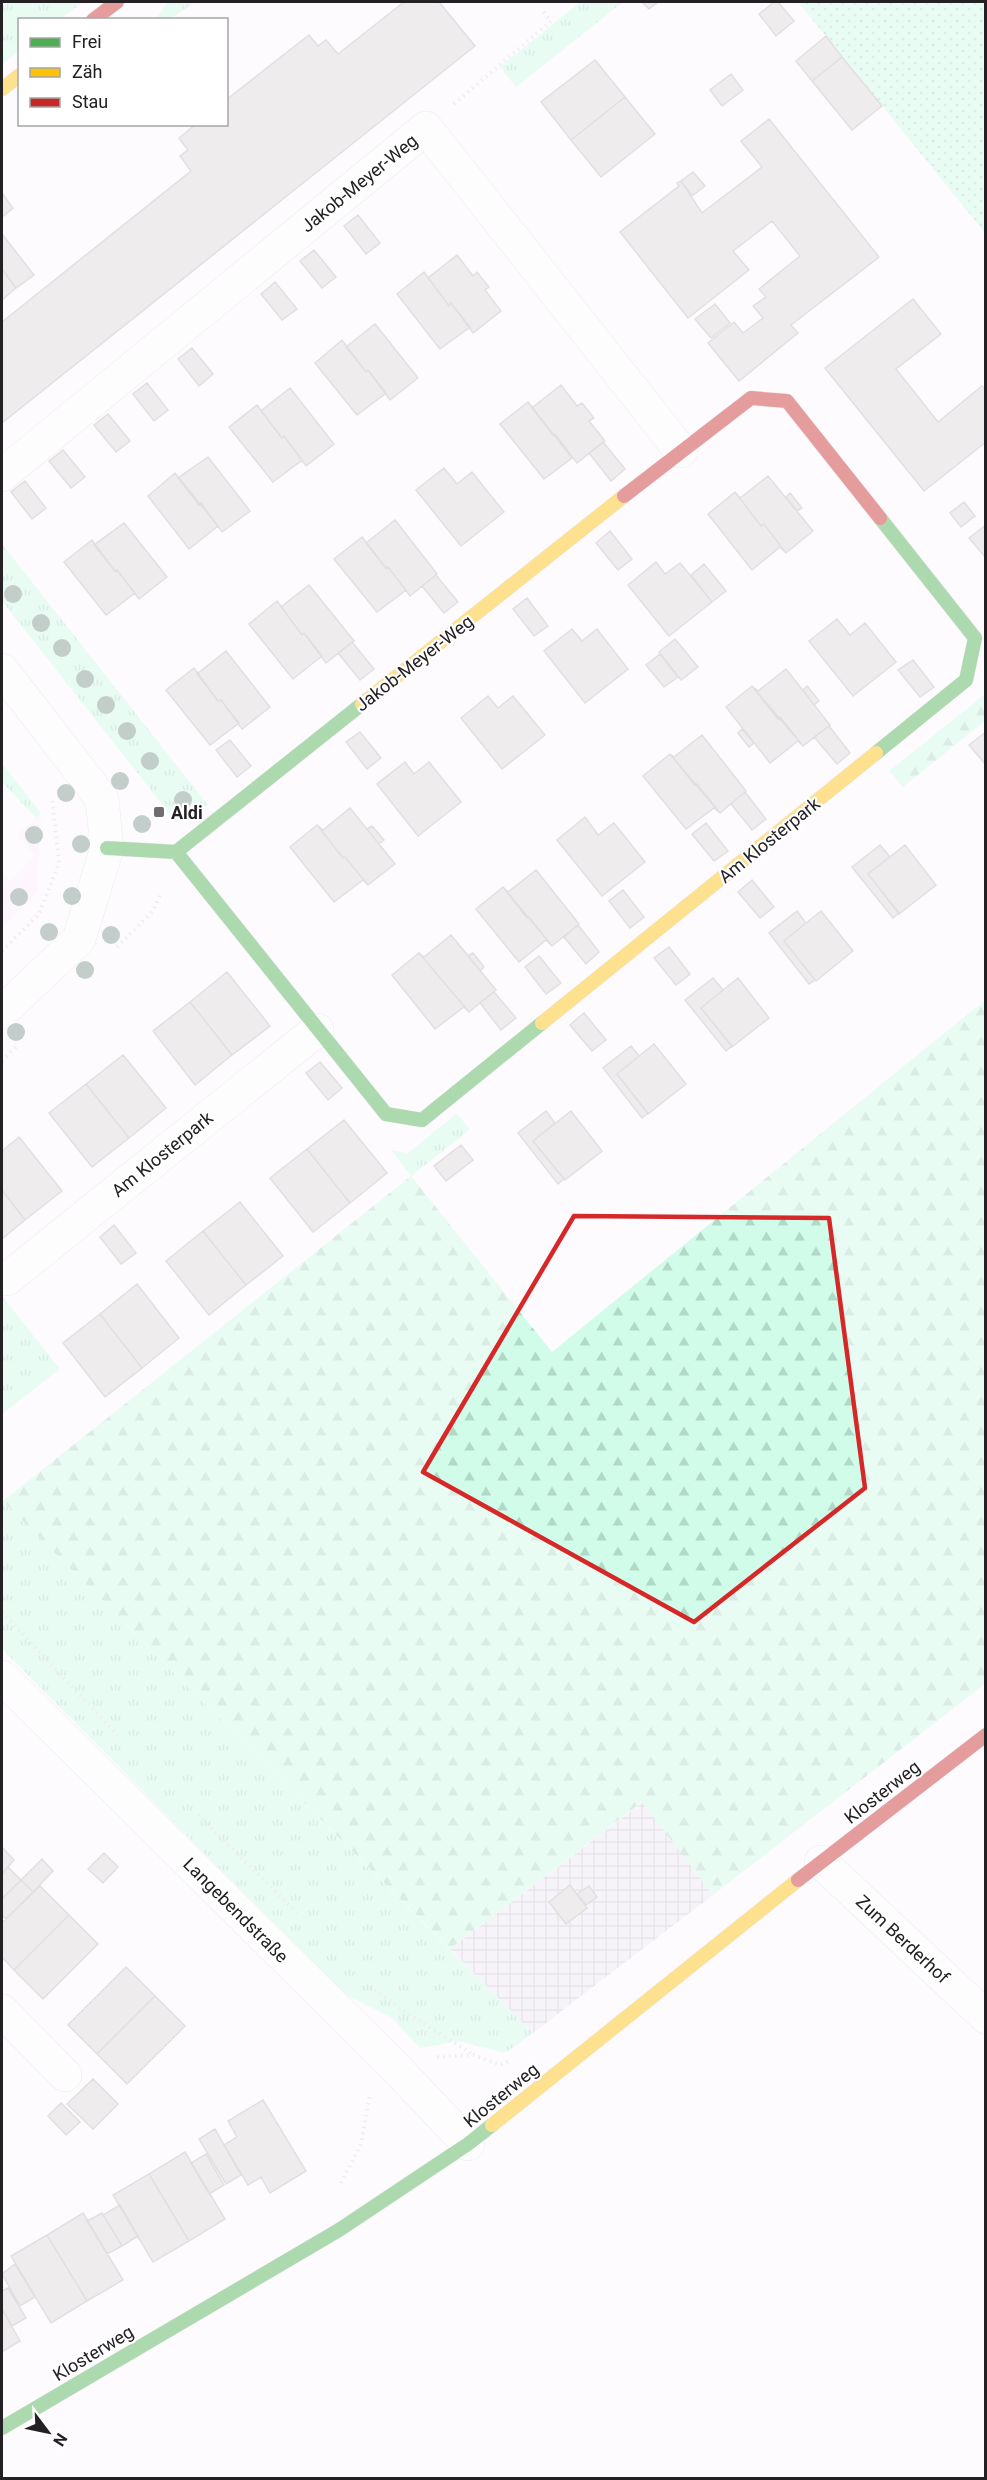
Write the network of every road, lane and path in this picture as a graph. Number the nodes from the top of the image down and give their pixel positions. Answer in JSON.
{"nodes":[{"id":1,"x":117,"y":2,"type":"edge"},
{"id":2,"x":542,"y":10,"type":"dead end"},
{"id":3,"x":96,"y":18,"type":"edge"},
{"id":4,"x":18,"y":77,"type":"edge"},
{"id":5,"x":2,"y":89,"type":"edge"},
{"id":6,"x":426,"y":128,"type":"junction"},
{"id":7,"x":792,"y":407,"type":"joint"},
{"id":8,"x":681,"y":452,"type":"junction"},
{"id":9,"x":2,"y":475,"type":"edge"},
{"id":10,"x":2,"y":670,"type":"edge"},
{"id":11,"x":46,"y":790,"type":"dead end"},
{"id":12,"x":107,"y":848,"type":"junction"},
{"id":13,"x":176,"y":852,"type":"junction"},
{"id":14,"x":2,"y":951,"type":"edge"},
{"id":15,"x":2,"y":1012,"type":"edge"},
{"id":16,"x":318,"y":1030,"type":"junction"},
{"id":17,"x":7,"y":1279,"type":"dead end"},
{"id":18,"x":2,"y":1612,"type":"edge"},
{"id":19,"x":5,"y":1689,"type":"edge"},
{"id":20,"x":986,"y":1735,"type":"edge"},
{"id":21,"x":123,"y":1741,"type":"dead end"},
{"id":22,"x":191,"y":1808,"type":"dead end"},
{"id":23,"x":821,"y":1862,"type":"junction"},
{"id":24,"x":303,"y":1920,"type":"dead end"},
{"id":25,"x":364,"y":1981,"type":"dead end"},
{"id":26,"x":2,"y":2011,"type":"edge"},
{"id":27,"x":986,"y":2017,"type":"edge"},
{"id":28,"x":474,"y":2055,"type":"junction"},
{"id":29,"x":517,"y":2056,"type":"dead end"},
{"id":30,"x":397,"y":2069,"type":"junction"},
{"id":31,"x":65,"y":2075,"type":"dead end"},
{"id":32,"x":468,"y":2144,"type":"junction"},
{"id":33,"x":339,"y":2186,"type":"dead end"},
{"id":34,"x":2,"y":2428,"type":"edge"}],
"edges":[{"from":1,"to":3,"type":"street"},
{"from":2,"to":6,"type":"path"},
{"from":4,"to":5,"type":"street"},
{"from":6,"to":8,"type":"street","name":"Jakob-Meyer-Weg"},
{"from":6,"to":9,"type":"street","name":"Jakob-Meyer-Weg"},
{"from":7,"to":8,"type":"street","name":"Jakob-Meyer-Weg"},
{"from":7,"to":16,"type":"street","name":"Am Klosterpark"},
{"from":8,"to":13,"type":"street","name":"Jakob-Meyer-Weg"},
{"from":10,"to":12,"type":"street"},
{"from":11,"to":14,"type":"path"},
{"from":12,"to":13,"type":"street"},
{"from":12,"to":15,"type":"street"},
{"from":13,"to":16,"type":"street","name":"Am Klosterpark"},
{"from":16,"to":17,"type":"street","name":"Am Klosterpark"},
{"from":18,"to":21,"type":"path"},
{"from":19,"to":30,"type":"street","name":"Langebendstraße"},
{"from":20,"to":23,"type":"street","name":"Klosterweg"},
{"from":22,"to":24,"type":"path"},
{"from":23,"to":27,"type":"street","name":"Zum Berderhof"},
{"from":23,"to":32,"type":"street","name":"Klosterweg"},
{"from":25,"to":28,"type":"path"},
{"from":26,"to":31,"type":"street"},
{"from":28,"to":29,"type":"path"},
{"from":28,"to":30,"type":"path"},
{"from":30,"to":32,"type":"street","name":"Langebendstraße"},
{"from":30,"to":33,"type":"path"},
{"from":32,"to":34,"type":"street","name":"Klosterweg"}]}
